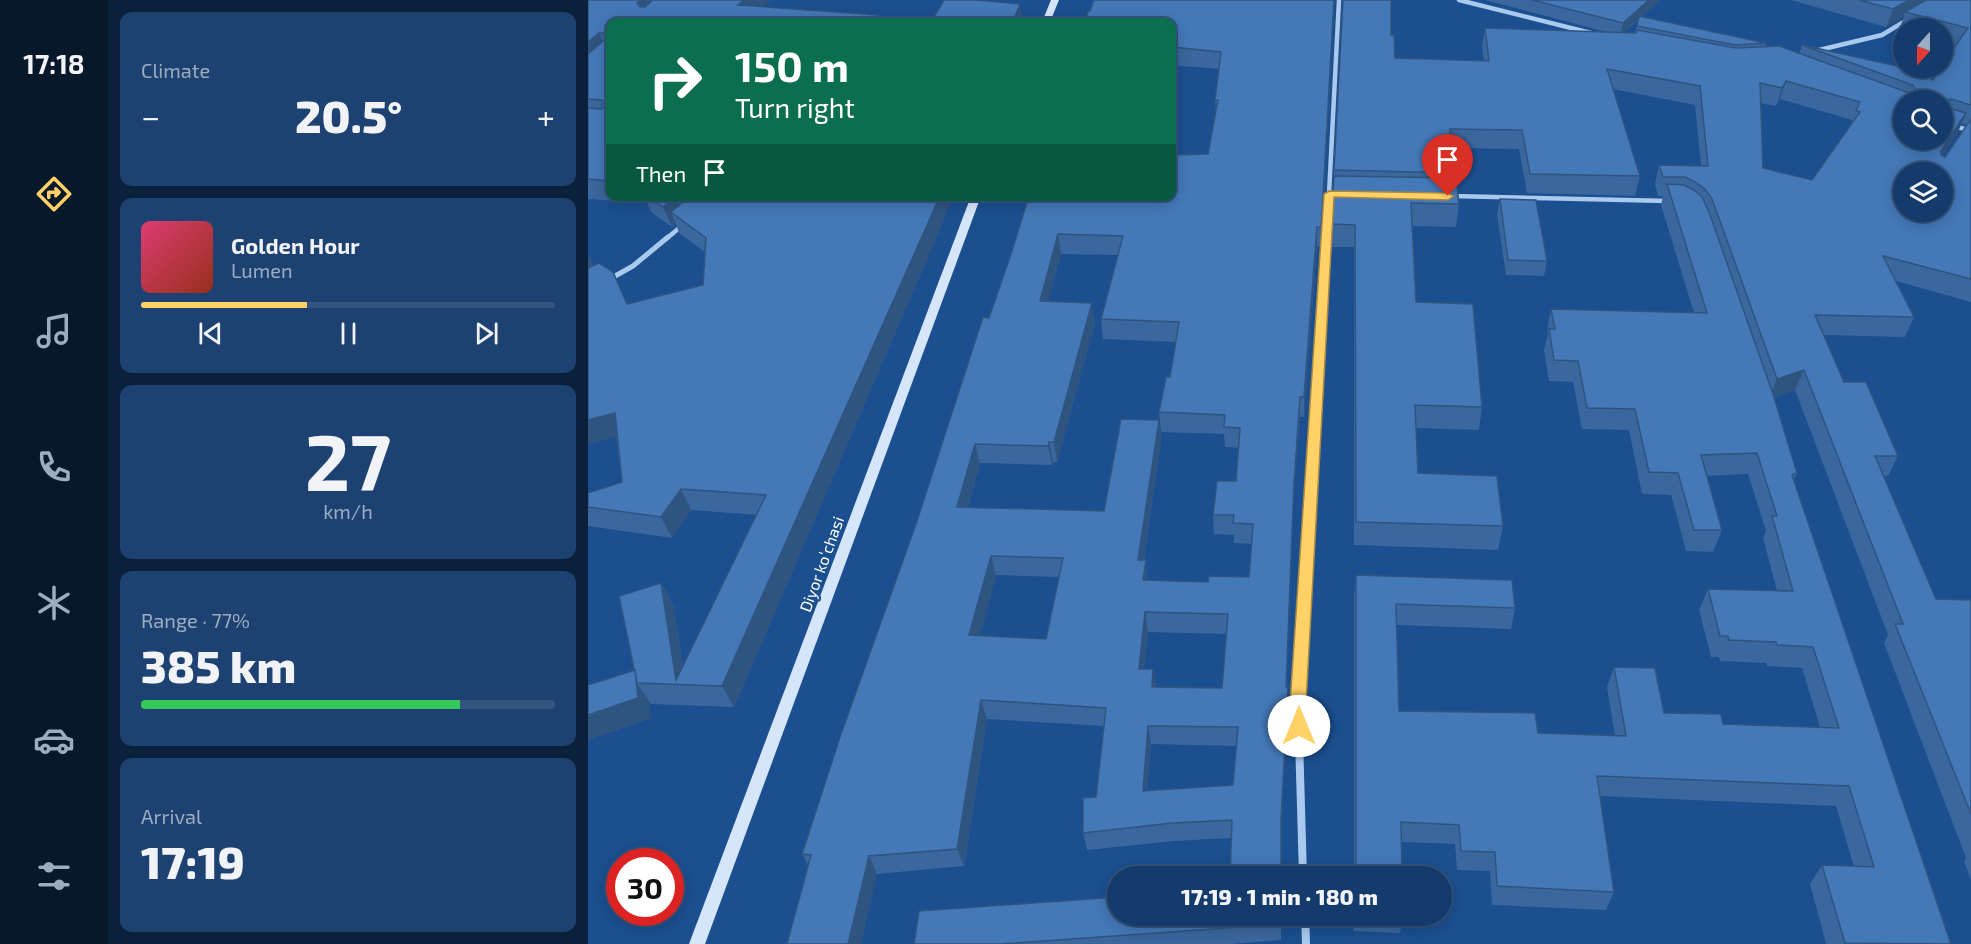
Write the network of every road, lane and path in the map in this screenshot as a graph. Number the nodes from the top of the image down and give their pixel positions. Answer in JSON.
{"nodes":[{"id":1,"x":1055,"y":0,"type":"edge"},
{"id":2,"x":1340,"y":0,"type":"edge"},
{"id":3,"x":1459,"y":0,"type":"edge"},
{"id":4,"x":1048,"y":18,"type":"edge"},
{"id":5,"x":1893,"y":29,"type":"edge"},
{"id":6,"x":1593,"y":33,"type":"edge"},
{"id":7,"x":1806,"y":52,"type":"dead end"},
{"id":8,"x":1953,"y":125,"type":"edge"},
{"id":9,"x":1971,"y":131,"type":"edge"},
{"id":10,"x":1329,"y":194,"type":"junction"},
{"id":11,"x":1341,"y":194,"type":"edge"},
{"id":12,"x":1448,"y":196,"type":"edge"},
{"id":13,"x":974,"y":201,"type":"edge"},
{"id":14,"x":1678,"y":201,"type":"edge"},
{"id":15,"x":692,"y":218,"type":"edge"},
{"id":16,"x":597,"y":284,"type":"edge"},
{"id":17,"x":1304,"y":866,"type":"edge"},
{"id":18,"x":1305,"y":926,"type":"edge"},
{"id":19,"x":697,"y":944,"type":"edge"},
{"id":20,"x":1305,"y":944,"type":"edge"}],
"edges":[{"from":1,"to":4,"type":"main road"},
{"from":2,"to":10,"type":"street"},
{"from":3,"to":6,"type":"street"},
{"from":5,"to":7,"type":"street"},
{"from":8,"to":9,"type":"street"},
{"from":10,"to":11,"type":"street"},
{"from":10,"to":17,"type":"street"},
{"from":12,"to":14,"type":"street"},
{"from":13,"to":19,"type":"main road","name":"Diyor koʻchasi"},
{"from":15,"to":16,"type":"street"},
{"from":18,"to":20,"type":"street"}]}
